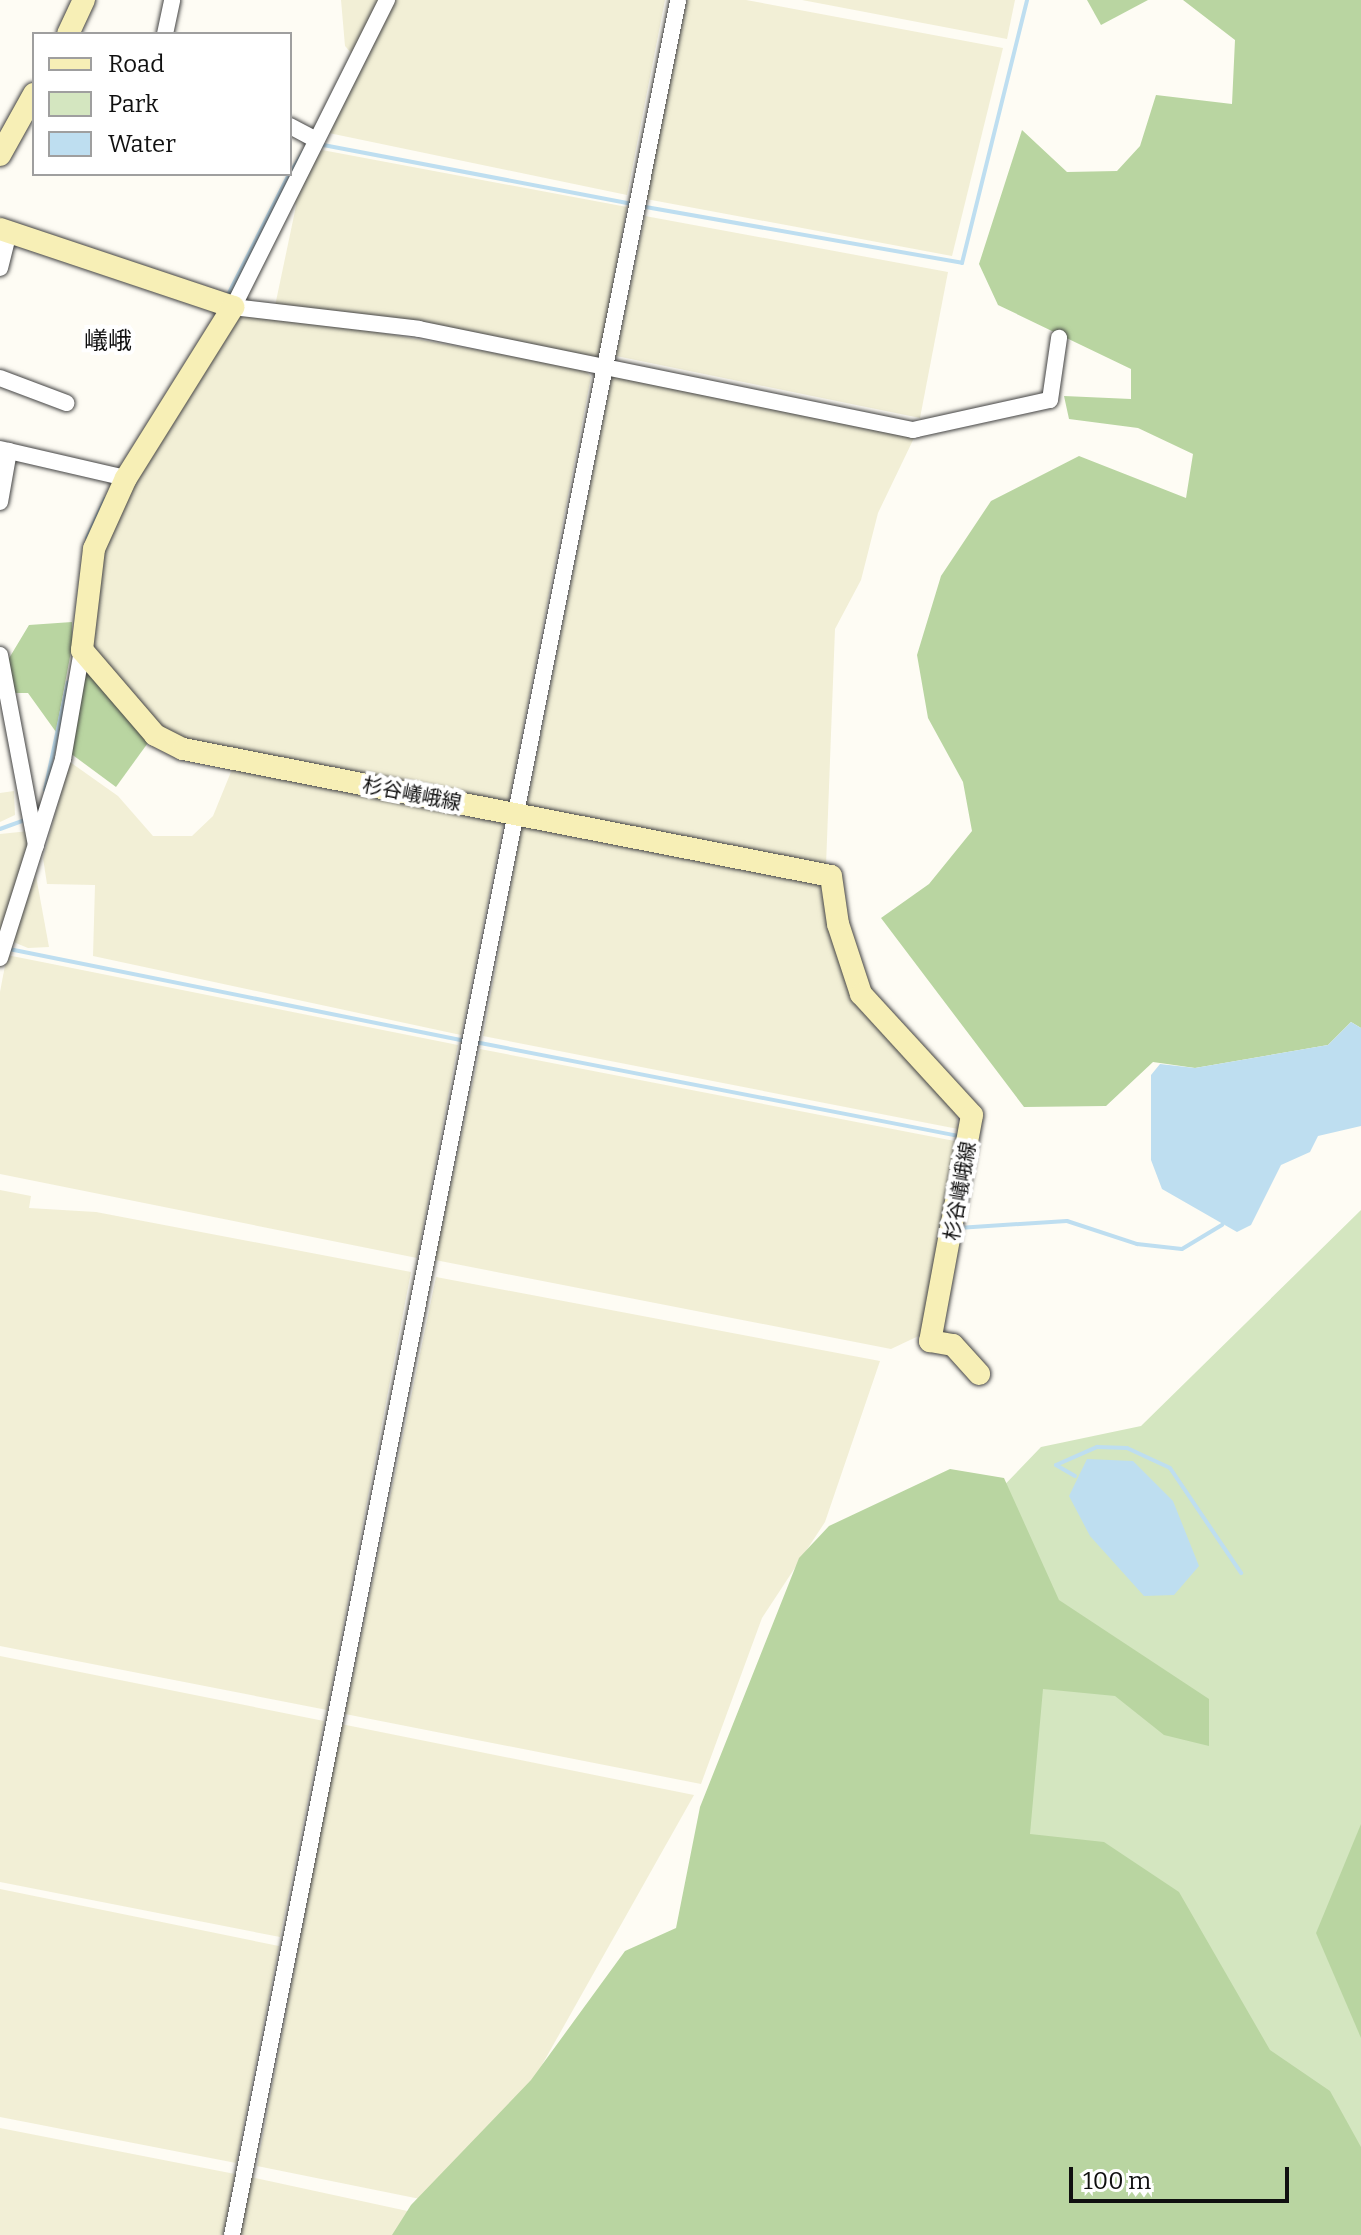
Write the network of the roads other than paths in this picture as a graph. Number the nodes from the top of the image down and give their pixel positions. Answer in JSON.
{"nodes":[{"id":1,"x":84,"y":0,"type":"edge"},
{"id":2,"x":172,"y":0,"type":"edge"},
{"id":3,"x":387,"y":0,"type":"edge"},
{"id":4,"x":678,"y":0,"type":"edge"},
{"id":5,"x":69,"y":32,"type":"edge"},
{"id":6,"x":165,"y":32,"type":"edge"},
{"id":7,"x":32,"y":98,"type":"edge"},
{"id":8,"x":292,"y":127,"type":"edge"},
{"id":9,"x":314,"y":139,"type":"junction"},
{"id":10,"x":0,"y":155,"type":"edge"},
{"id":11,"x":5,"y":231,"type":"edge"},
{"id":12,"x":0,"y":268,"type":"edge"},
{"id":13,"x":233,"y":307,"type":"junction"},
{"id":14,"x":1059,"y":338,"type":"dead end"},
{"id":15,"x":607,"y":368,"type":"junction"},
{"id":16,"x":0,"y":378,"type":"edge"},
{"id":17,"x":66,"y":403,"type":"dead end"},
{"id":18,"x":4,"y":450,"type":"edge"},
{"id":19,"x":126,"y":478,"type":"junction"},
{"id":20,"x":0,"y":502,"type":"edge"},
{"id":21,"x":82,"y":650,"type":"junction"},
{"id":22,"x":0,"y":655,"type":"edge"},
{"id":23,"x":516,"y":814,"type":"junction"},
{"id":24,"x":37,"y":848,"type":"junction"},
{"id":25,"x":0,"y":958,"type":"edge"},
{"id":26,"x":979,"y":1374,"type":"dead end"},
{"id":27,"x":232,"y":2235,"type":"edge"}],
"edges":[{"from":1,"to":5,"type":"main road"},
{"from":2,"to":6,"type":"street"},
{"from":3,"to":9,"type":"street"},
{"from":4,"to":15,"type":"street"},
{"from":7,"to":10,"type":"main road"},
{"from":8,"to":9,"type":"street"},
{"from":9,"to":13,"type":"street"},
{"from":11,"to":12,"type":"street"},
{"from":11,"to":13,"type":"main road"},
{"from":13,"to":15,"type":"street"},
{"from":13,"to":19,"type":"main road"},
{"from":14,"to":15,"type":"street"},
{"from":15,"to":23,"type":"street"},
{"from":16,"to":17,"type":"street"},
{"from":18,"to":19,"type":"street"},
{"from":18,"to":20,"type":"street"},
{"from":19,"to":21,"type":"main road"},
{"from":21,"to":23,"type":"main road","name":"杉谷嶬峨線"},
{"from":21,"to":24,"type":"street"},
{"from":22,"to":24,"type":"street"},
{"from":23,"to":26,"type":"main road","name":"杉谷嶬峨線"},
{"from":23,"to":27,"type":"street"},
{"from":24,"to":25,"type":"street"}]}
